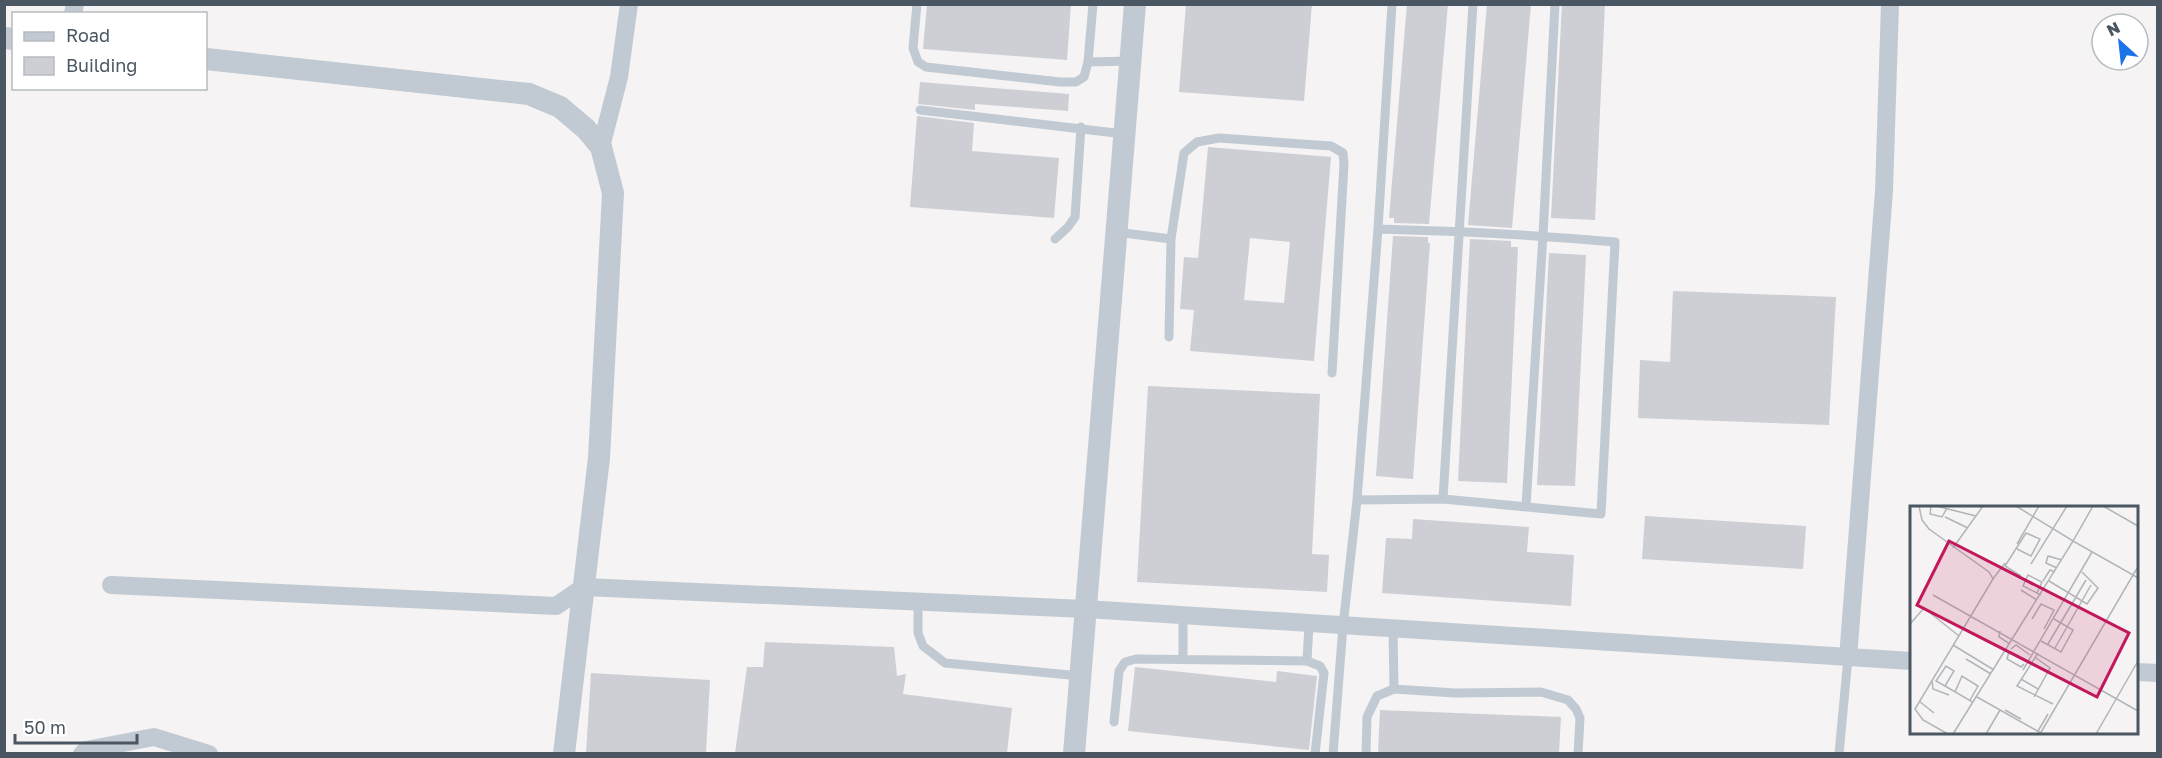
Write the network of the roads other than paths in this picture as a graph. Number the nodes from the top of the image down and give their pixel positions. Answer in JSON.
{"nodes":[{"id":1,"x":629,"y":4,"type":"edge"},
{"id":2,"x":917,"y":4,"type":"edge"},
{"id":3,"x":1093,"y":4,"type":"edge"},
{"id":4,"x":1135,"y":4,"type":"edge"},
{"id":5,"x":1392,"y":4,"type":"edge"},
{"id":6,"x":1473,"y":4,"type":"edge"},
{"id":7,"x":1555,"y":4,"type":"edge"},
{"id":8,"x":1890,"y":4,"type":"edge"},
{"id":9,"x":207,"y":59,"type":"edge"},
{"id":10,"x":1088,"y":62,"type":"junction"},
{"id":11,"x":1130,"y":62,"type":"junction"},
{"id":12,"x":920,"y":110,"type":"dead end"},
{"id":13,"x":1081,"y":127,"type":"junction"},
{"id":14,"x":1124,"y":134,"type":"junction"},
{"id":15,"x":601,"y":147,"type":"junction"},
{"id":16,"x":1378,"y":229,"type":"junction"},
{"id":17,"x":1459,"y":231,"type":"junction"},
{"id":18,"x":1116,"y":232,"type":"junction"},
{"id":19,"x":1543,"y":236,"type":"junction"},
{"id":20,"x":1055,"y":239,"type":"dead end"},
{"id":21,"x":1171,"y":239,"type":"junction"},
{"id":22,"x":1169,"y":338,"type":"dead end"},
{"id":23,"x":1332,"y":373,"type":"dead end"},
{"id":24,"x":1443,"y":499,"type":"junction"},
{"id":25,"x":1357,"y":500,"type":"junction"},
{"id":26,"x":1526,"y":506,"type":"junction"},
{"id":27,"x":111,"y":585,"type":"dead end"},
{"id":28,"x":584,"y":587,"type":"junction"},
{"id":29,"x":918,"y":602,"type":"junction"},
{"id":30,"x":1086,"y":609,"type":"junction"},
{"id":31,"x":1183,"y":616,"type":"junction"},
{"id":32,"x":1309,"y":624,"type":"junction"},
{"id":33,"x":1343,"y":626,"type":"junction"},
{"id":34,"x":1393,"y":629,"type":"junction"},
{"id":35,"x":1848,"y":658,"type":"junction"},
{"id":36,"x":1183,"y":659,"type":"junction"},
{"id":37,"x":1910,"y":661,"type":"edge"},
{"id":38,"x":1307,"y":662,"type":"junction"},
{"id":39,"x":2138,"y":672,"type":"edge"},
{"id":40,"x":2157,"y":673,"type":"edge"},
{"id":41,"x":1080,"y":676,"type":"junction"},
{"id":42,"x":1394,"y":689,"type":"junction"},
{"id":43,"x":1114,"y":722,"type":"dead end"},
{"id":44,"x":82,"y":753,"type":"edge"},
{"id":45,"x":209,"y":753,"type":"edge"},
{"id":46,"x":564,"y":753,"type":"edge"},
{"id":47,"x":1074,"y":753,"type":"edge"},
{"id":48,"x":1315,"y":753,"type":"edge"},
{"id":49,"x":1333,"y":753,"type":"edge"},
{"id":50,"x":1366,"y":753,"type":"edge"},
{"id":51,"x":1578,"y":753,"type":"edge"},
{"id":52,"x":1839,"y":753,"type":"edge"}],
"edges":[{"from":1,"to":15,"type":"street"},
{"from":2,"to":10,"type":"lane"},
{"from":3,"to":10,"type":"lane"},
{"from":4,"to":11,"type":"street"},
{"from":5,"to":16,"type":"lane"},
{"from":6,"to":17,"type":"lane"},
{"from":7,"to":19,"type":"lane"},
{"from":8,"to":35,"type":"street"},
{"from":9,"to":15,"type":"street"},
{"from":10,"to":11,"type":"lane"},
{"from":11,"to":14,"type":"street"},
{"from":12,"to":13,"type":"lane"},
{"from":13,"to":14,"type":"lane"},
{"from":13,"to":20,"type":"lane"},
{"from":14,"to":18,"type":"street"},
{"from":15,"to":28,"type":"street"},
{"from":16,"to":17,"type":"lane"},
{"from":16,"to":25,"type":"lane"},
{"from":17,"to":19,"type":"lane"},
{"from":17,"to":24,"type":"lane"},
{"from":18,"to":21,"type":"lane"},
{"from":18,"to":30,"type":"street"},
{"from":19,"to":26,"type":"lane"},
{"from":19,"to":26,"type":"lane"},
{"from":21,"to":22,"type":"lane"},
{"from":21,"to":23,"type":"lane"},
{"from":24,"to":25,"type":"lane"},
{"from":24,"to":26,"type":"lane"},
{"from":25,"to":33,"type":"lane"},
{"from":27,"to":28,"type":"street"},
{"from":28,"to":29,"type":"street"},
{"from":28,"to":46,"type":"street"},
{"from":29,"to":30,"type":"street"},
{"from":29,"to":41,"type":"lane"},
{"from":30,"to":31,"type":"street"},
{"from":30,"to":41,"type":"street"},
{"from":31,"to":32,"type":"street"},
{"from":31,"to":36,"type":"lane"},
{"from":32,"to":33,"type":"street"},
{"from":32,"to":38,"type":"lane"},
{"from":33,"to":34,"type":"street"},
{"from":33,"to":49,"type":"lane"},
{"from":34,"to":35,"type":"street"},
{"from":34,"to":42,"type":"lane"},
{"from":35,"to":37,"type":"street"},
{"from":35,"to":52,"type":"lane"},
{"from":36,"to":38,"type":"lane"},
{"from":36,"to":43,"type":"lane"},
{"from":38,"to":48,"type":"lane"},
{"from":39,"to":40,"type":"street"},
{"from":41,"to":47,"type":"street"},
{"from":42,"to":50,"type":"lane"},
{"from":42,"to":51,"type":"lane"},
{"from":44,"to":45,"type":"street"}]}
